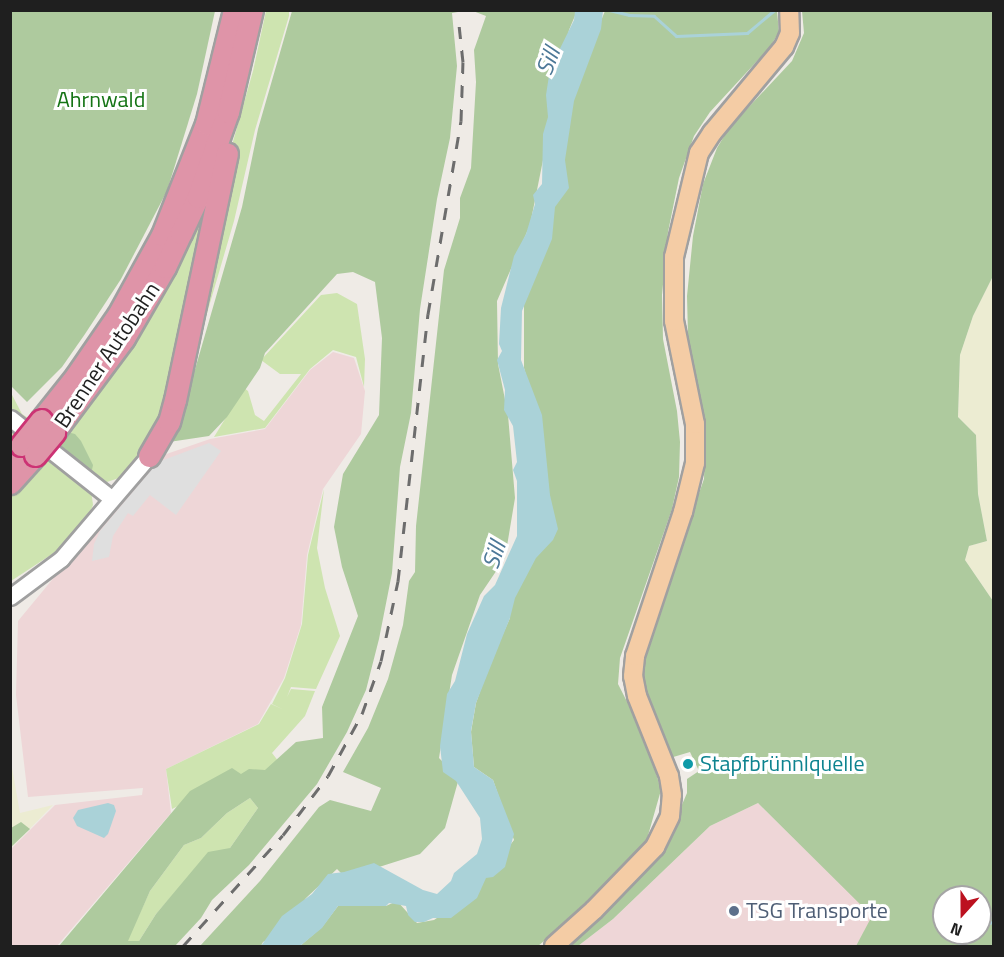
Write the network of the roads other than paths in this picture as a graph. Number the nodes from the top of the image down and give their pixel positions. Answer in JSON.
{"nodes":[{"id":1,"x":234,"y":10,"type":"edge"},
{"id":2,"x":252,"y":10,"type":"edge"},
{"id":3,"x":790,"y":13,"type":"edge"},
{"id":4,"x":240,"y":67,"type":"junction"},
{"id":5,"x":10,"y":418,"type":"edge"},
{"id":6,"x":48,"y":426,"type":"junction"},
{"id":7,"x":22,"y":452,"type":"edge"},
{"id":8,"x":149,"y":456,"type":"joint"},
{"id":9,"x":10,"y":483,"type":"edge"},
{"id":10,"x":111,"y":498,"type":"junction"},
{"id":11,"x":11,"y":597,"type":"edge"},
{"id":12,"x":554,"y":946,"type":"edge"}],
"edges":[{"from":1,"to":6,"type":"highway","name":"Brenner Autobahn"},
{"from":2,"to":4,"type":"highway","name":"Brenner Autobahn"},
{"from":3,"to":12,"type":"main road"},
{"from":4,"to":6,"type":"highway","name":"Brenner Autobahn"},
{"from":4,"to":8,"type":"highway"},
{"from":5,"to":10,"type":"street"},
{"from":6,"to":7,"type":"highway","name":"Brenner Autobahn","bridge":true},
{"from":7,"to":9,"type":"highway","name":"Brenner Autobahn"},
{"from":8,"to":10,"type":"street"},
{"from":10,"to":11,"type":"street"}]}
